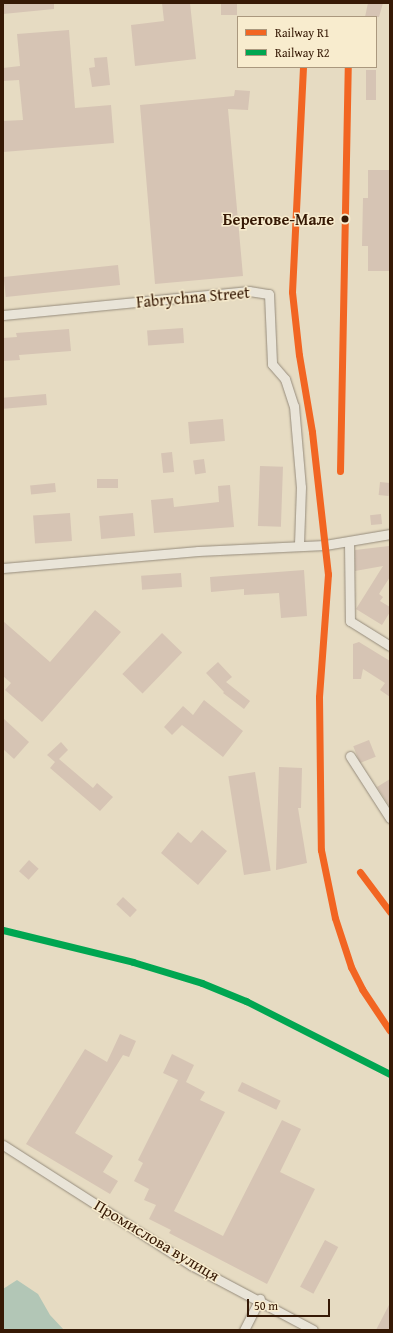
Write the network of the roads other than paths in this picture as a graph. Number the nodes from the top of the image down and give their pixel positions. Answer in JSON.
{"nodes":[{"id":1,"x":3,"y":315,"type":"edge"},
{"id":2,"x":390,"y":534,"type":"edge"},
{"id":3,"x":348,"y":542,"type":"junction"},
{"id":4,"x":299,"y":545,"type":"junction"},
{"id":5,"x":3,"y":568,"type":"edge"},
{"id":6,"x":390,"y":646,"type":"edge"},
{"id":7,"x":350,"y":756,"type":"dead end"},
{"id":8,"x":390,"y":818,"type":"edge"},
{"id":9,"x":3,"y":1145,"type":"edge"},
{"id":10,"x":260,"y":1299,"type":"junction"},
{"id":11,"x":244,"y":1330,"type":"edge"},
{"id":12,"x":313,"y":1330,"type":"edge"}],
"edges":[{"from":1,"to":4,"type":"street","name":"Fabrychna Street"},
{"from":2,"to":3,"type":"street"},
{"from":3,"to":4,"type":"street"},
{"from":3,"to":6,"type":"street"},
{"from":4,"to":5,"type":"street"},
{"from":7,"to":8,"type":"street"},
{"from":9,"to":10,"type":"street","name":"Промислова вулиця"},
{"from":10,"to":11,"type":"street"},
{"from":10,"to":12,"type":"street","name":"Промислова вулиця"}]}
